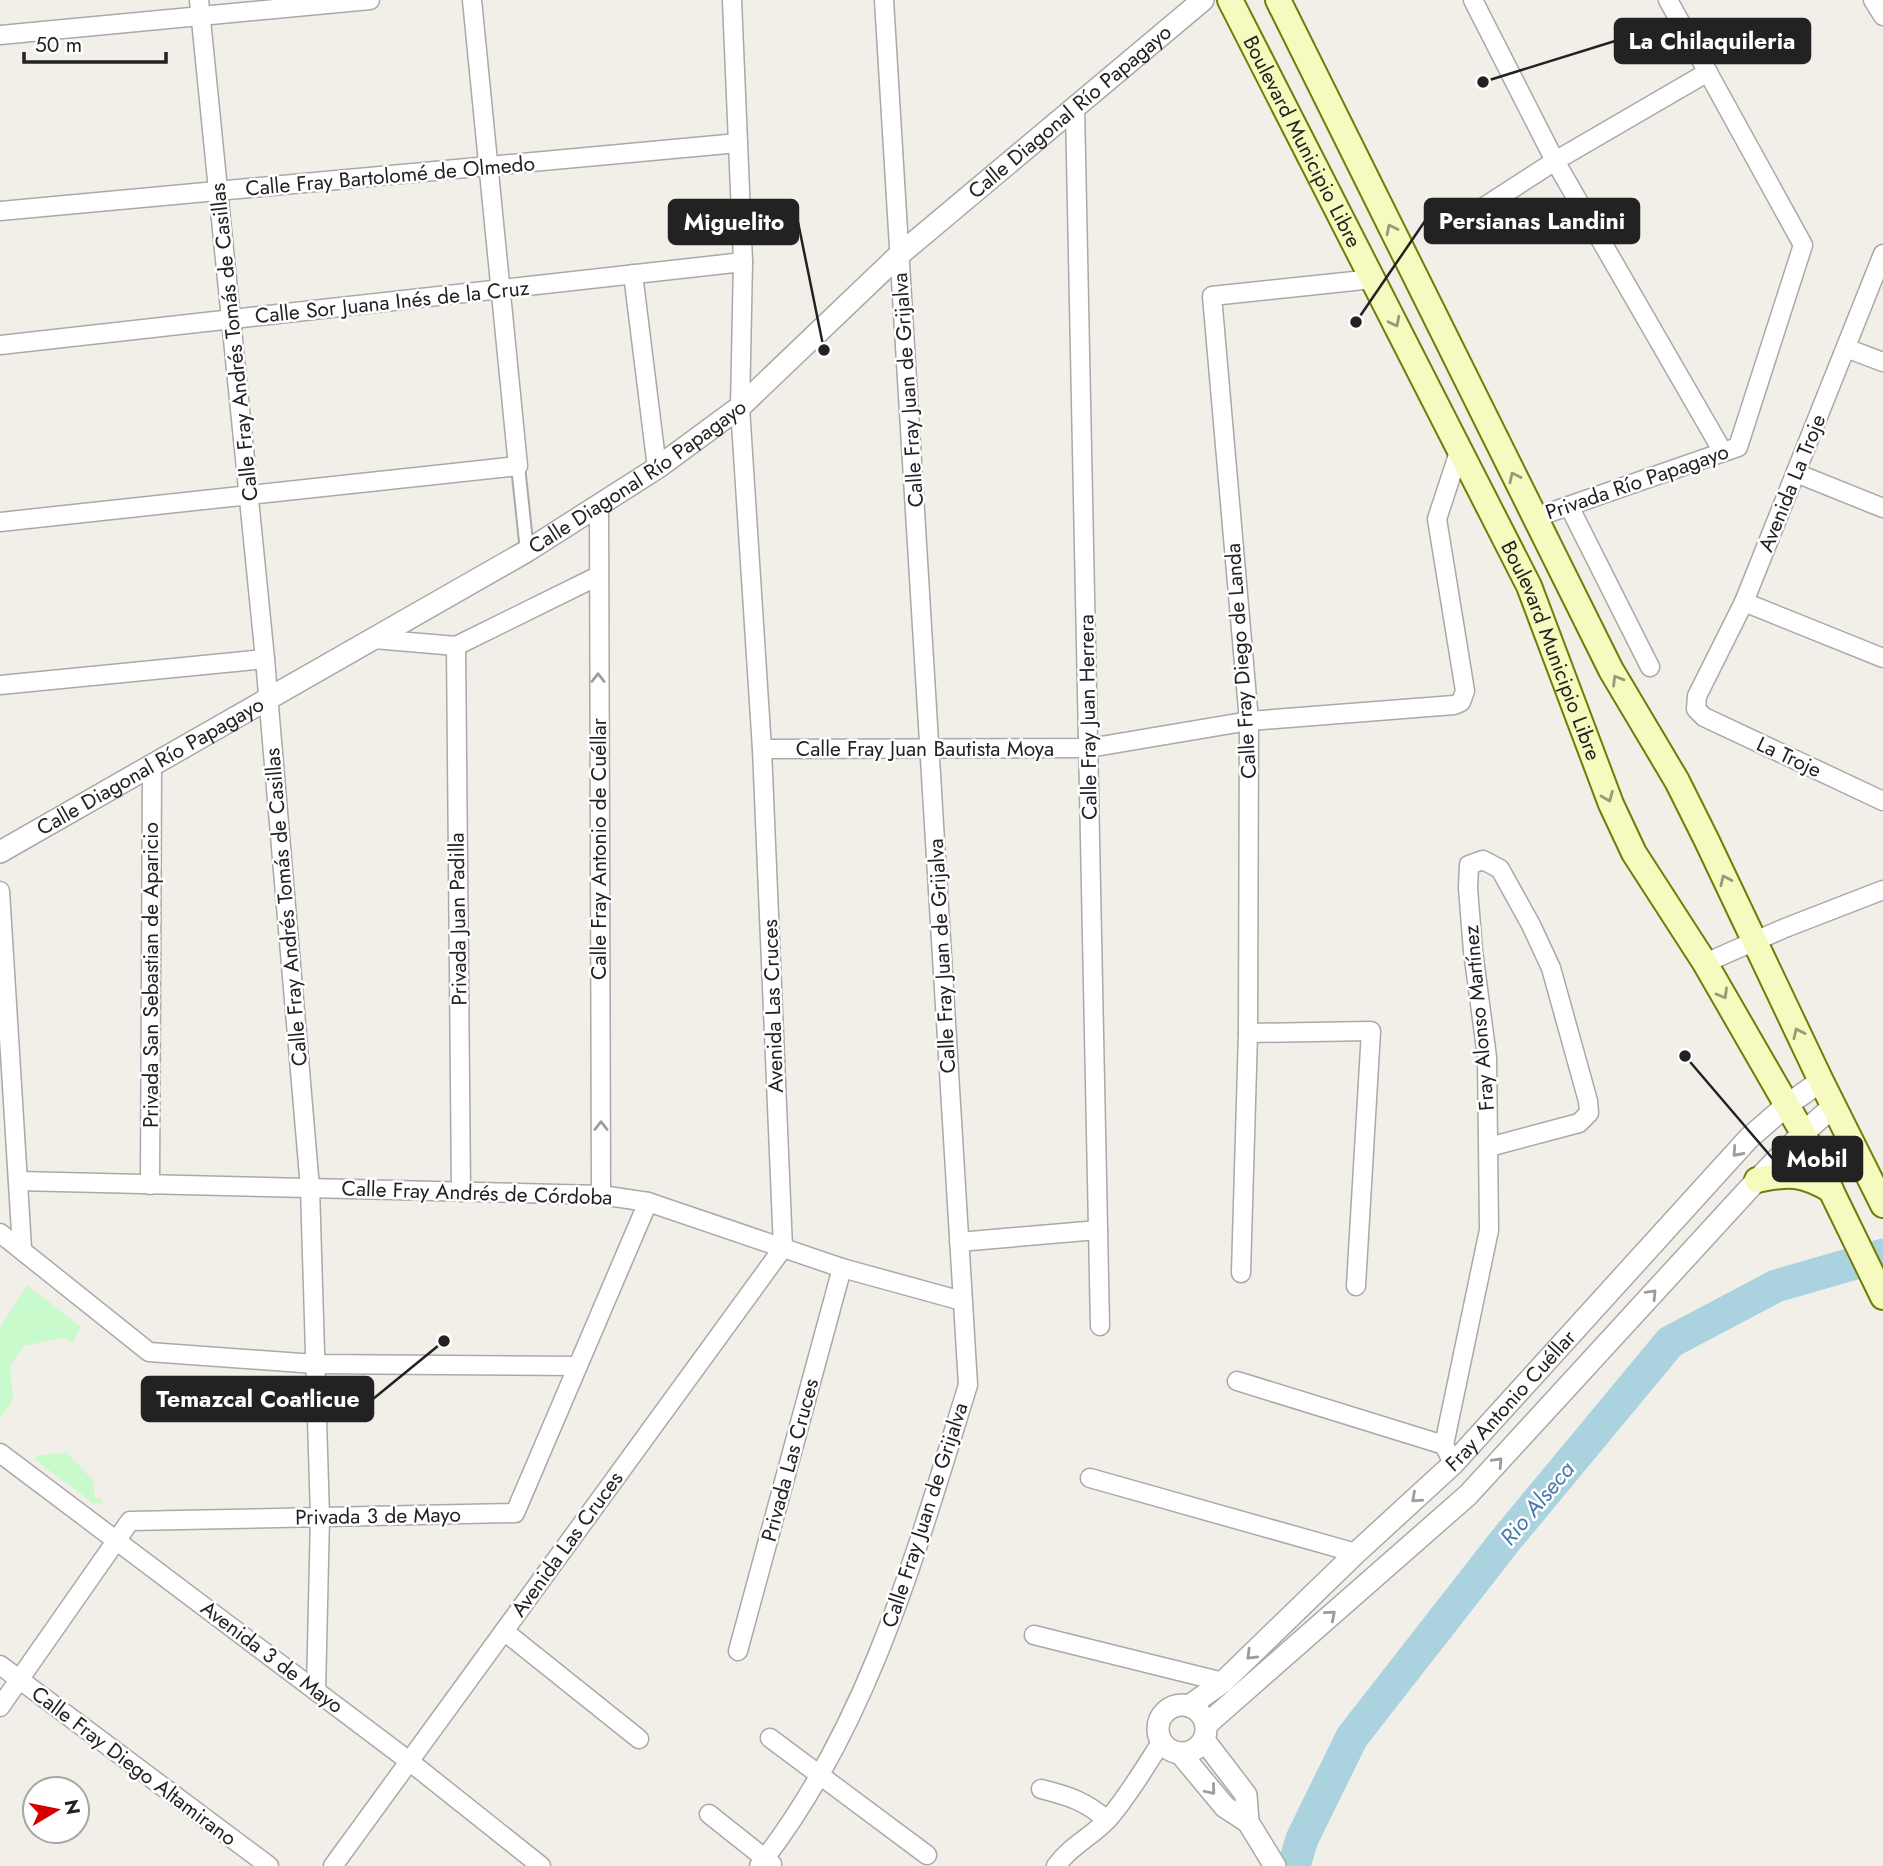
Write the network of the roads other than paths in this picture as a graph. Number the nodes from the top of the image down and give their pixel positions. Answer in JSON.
{"nodes":[{"id":1,"x":370,"y":0,"type":"edge"},
{"id":2,"x":472,"y":0,"type":"edge"},
{"id":3,"x":732,"y":0,"type":"edge"},
{"id":4,"x":884,"y":0,"type":"edge"},
{"id":5,"x":1203,"y":0,"type":"edge"},
{"id":6,"x":1230,"y":0,"type":"edge"},
{"id":7,"x":1278,"y":0,"type":"edge"},
{"id":8,"x":1472,"y":0,"type":"edge"},
{"id":9,"x":1668,"y":0,"type":"edge"},
{"id":10,"x":1872,"y":0,"type":"edge"},
{"id":11,"x":200,"y":8,"type":"edge"},
{"id":12,"x":1883,"y":16,"type":"edge"},
{"id":13,"x":0,"y":35,"type":"edge"},
{"id":14,"x":1708,"y":72,"type":"junction"},
{"id":15,"x":1074,"y":108,"type":"junction"},
{"id":16,"x":738,"y":143,"type":"junction"},
{"id":17,"x":1555,"y":161,"type":"junction"},
{"id":18,"x":488,"y":167,"type":"junction"},
{"id":19,"x":219,"y":191,"type":"junction"},
{"id":20,"x":0,"y":211,"type":"edge"},
{"id":21,"x":1458,"y":223,"type":"dead end"},
{"id":22,"x":1883,"y":254,"type":"edge"},
{"id":23,"x":899,"y":255,"type":"junction"},
{"id":24,"x":743,"y":262,"type":"junction"},
{"id":25,"x":633,"y":274,"type":"junction"},
{"id":26,"x":1373,"y":279,"type":"junction"},
{"id":27,"x":500,"y":289,"type":"junction"},
{"id":28,"x":231,"y":320,"type":"junction"},
{"id":29,"x":0,"y":345,"type":"edge"},
{"id":30,"x":1846,"y":348,"type":"junction"},
{"id":31,"x":1883,"y":362,"type":"edge"},
{"id":32,"x":740,"y":407,"type":"junction"},
{"id":33,"x":1459,"y":452,"type":"junction"},
{"id":34,"x":1723,"y":452,"type":"junction"},
{"id":35,"x":518,"y":466,"type":"junction"},
{"id":36,"x":657,"y":468,"type":"junction"},
{"id":37,"x":1796,"y":473,"type":"junction"},
{"id":38,"x":249,"y":494,"type":"junction"},
{"id":39,"x":599,"y":504,"type":"junction"},
{"id":40,"x":1569,"y":506,"type":"junction"},
{"id":41,"x":1883,"y":508,"type":"edge"},
{"id":42,"x":1534,"y":518,"type":"junction"},
{"id":43,"x":0,"y":522,"type":"edge"},
{"id":44,"x":527,"y":551,"type":"junction"},
{"id":45,"x":598,"y":576,"type":"junction"},
{"id":46,"x":1744,"y":603,"type":"junction"},
{"id":47,"x":374,"y":639,"type":"junction"},
{"id":48,"x":456,"y":646,"type":"junction"},
{"id":49,"x":1883,"y":658,"type":"edge"},
{"id":50,"x":265,"y":659,"type":"junction"},
{"id":51,"x":1650,"y":667,"type":"dead end"},
{"id":52,"x":0,"y":685,"type":"edge"},
{"id":53,"x":269,"y":699,"type":"junction"},
{"id":54,"x":1696,"y":709,"type":"joint"},
{"id":55,"x":1249,"y":721,"type":"junction"},
{"id":56,"x":1088,"y":748,"type":"junction"},
{"id":57,"x":762,"y":749,"type":"junction"},
{"id":58,"x":930,"y":750,"type":"junction"},
{"id":59,"x":152,"y":766,"type":"junction"},
{"id":60,"x":1883,"y":801,"type":"edge"},
{"id":61,"x":0,"y":852,"type":"edge"},
{"id":62,"x":1883,"y":890,"type":"edge"},
{"id":63,"x":0,"y":891,"type":"edge"},
{"id":64,"x":1754,"y":942,"type":"junction"},
{"id":65,"x":1705,"y":963,"type":"junction"},
{"id":66,"x":1248,"y":1033,"type":"junction"},
{"id":67,"x":1821,"y":1081,"type":"junction"},
{"id":68,"x":1787,"y":1105,"type":"junction"},
{"id":69,"x":1834,"y":1107,"type":"junction"},
{"id":70,"x":1803,"y":1133,"type":"junction"},
{"id":71,"x":1489,"y":1147,"type":"junction"},
{"id":72,"x":1757,"y":1180,"type":"junction"},
{"id":73,"x":18,"y":1181,"type":"junction"},
{"id":74,"x":150,"y":1185,"type":"junction"},
{"id":75,"x":310,"y":1188,"type":"junction"},
{"id":76,"x":1831,"y":1190,"type":"junction"},
{"id":77,"x":461,"y":1192,"type":"junction"},
{"id":78,"x":601,"y":1195,"type":"junction"},
{"id":79,"x":648,"y":1202,"type":"junction"},
{"id":80,"x":1883,"y":1205,"type":"edge"},
{"id":81,"x":1098,"y":1230,"type":"junction"},
{"id":82,"x":0,"y":1233,"type":"edge"},
{"id":83,"x":960,"y":1242,"type":"junction"},
{"id":84,"x":22,"y":1248,"type":"junction"},
{"id":85,"x":783,"y":1248,"type":"junction"},
{"id":86,"x":842,"y":1268,"type":"junction"},
{"id":87,"x":1241,"y":1273,"type":"dead end"},
{"id":88,"x":1356,"y":1286,"type":"dead end"},
{"id":89,"x":1883,"y":1296,"type":"edge"},
{"id":90,"x":962,"y":1301,"type":"junction"},
{"id":91,"x":1100,"y":1326,"type":"dead end"},
{"id":92,"x":315,"y":1364,"type":"junction"},
{"id":93,"x":578,"y":1366,"type":"junction"},
{"id":94,"x":1237,"y":1381,"type":"dead end"},
{"id":95,"x":0,"y":1453,"type":"edge"},
{"id":96,"x":1449,"y":1455,"type":"junction"},
{"id":97,"x":1090,"y":1478,"type":"dead end"},
{"id":98,"x":320,"y":1517,"type":"junction"},
{"id":99,"x":116,"y":1540,"type":"junction"},
{"id":100,"x":1356,"y":1553,"type":"junction"},
{"id":101,"x":504,"y":1631,"type":"junction"},
{"id":102,"x":1034,"y":1635,"type":"dead end"},
{"id":103,"x":738,"y":1651,"type":"dead end"},
{"id":104,"x":0,"y":1665,"type":"edge"},
{"id":105,"x":19,"y":1680,"type":"junction"},
{"id":106,"x":1223,"y":1682,"type":"junction"},
{"id":107,"x":316,"y":1691,"type":"junction"},
{"id":108,"x":1189,"y":1706,"type":"junction"},
{"id":109,"x":0,"y":1707,"type":"edge"},
{"id":110,"x":1205,"y":1732,"type":"junction"},
{"id":111,"x":639,"y":1738,"type":"dead end"},
{"id":112,"x":770,"y":1738,"type":"dead end"},
{"id":113,"x":1171,"y":1747,"type":"junction"},
{"id":114,"x":409,"y":1761,"type":"junction"},
{"id":115,"x":821,"y":1775,"type":"junction"},
{"id":116,"x":1041,"y":1788,"type":"dead end"},
{"id":117,"x":709,"y":1814,"type":"dead end"},
{"id":118,"x":1107,"y":1820,"type":"junction"},
{"id":119,"x":1248,"y":1822,"type":"junction"},
{"id":120,"x":927,"y":1855,"type":"dead end"},
{"id":121,"x":766,"y":1863,"type":"edge"},
{"id":122,"x":269,"y":1866,"type":"edge"},
{"id":123,"x":332,"y":1866,"type":"edge"},
{"id":124,"x":541,"y":1866,"type":"edge"},
{"id":125,"x":1056,"y":1866,"type":"edge"},
{"id":126,"x":1275,"y":1866,"type":"edge"}],
"edges":[{"from":1,"to":11,"type":"street"},
{"from":2,"to":18,"type":"street"},
{"from":3,"to":16,"type":"street","name":"Avenida Las Cruces"},
{"from":4,"to":23,"type":"street","name":"Calle Fray Juan de Grijalva"},
{"from":5,"to":15,"type":"street","name":"Calle Diagonal Río Papagayo"},
{"from":6,"to":26,"type":"main road","name":"Boulevard Municipio Libre"},
{"from":42,"to":7,"type":"main road","name":"Boulevard Municipio Libre","one_way":true},
{"from":8,"to":17,"type":"street"},
{"from":9,"to":14,"type":"street"},
{"from":10,"to":12,"type":"street"},
{"from":11,"to":13,"type":"street"},
{"from":11,"to":19,"type":"street","name":"Calle Fray Andrés Tomás de Casillas"},
{"from":14,"to":17,"type":"street"},
{"from":14,"to":34,"type":"street","name":"Privada Río Papagayo"},
{"from":15,"to":23,"type":"street","name":"Calle Diagonal Río Papagayo"},
{"from":15,"to":56,"type":"street","name":"Calle Fray Juan Herrera"},
{"from":16,"to":18,"type":"street","name":"Calle Fray Bartolomé de Olmedo"},
{"from":16,"to":24,"type":"street","name":"Avenida Las Cruces"},
{"from":17,"to":21,"type":"street"},
{"from":17,"to":34,"type":"street"},
{"from":18,"to":19,"type":"street","name":"Calle Fray Bartolomé de Olmedo"},
{"from":18,"to":27,"type":"street"},
{"from":19,"to":20,"type":"street","name":"Calle Fray Bartolomé de Olmedo"},
{"from":19,"to":28,"type":"street","name":"Calle Fray Andrés Tomás de Casillas"},
{"from":22,"to":30,"type":"street","name":"Avenida La Troje"},
{"from":23,"to":32,"type":"street","name":"Calle Diagonal Río Papagayo"},
{"from":23,"to":58,"type":"street","name":"Calle Fray Juan de Grijalva"},
{"from":24,"to":25,"type":"street","name":"Calle Sor Juana Inés de la Cruz"},
{"from":24,"to":32,"type":"street","name":"Avenida Las Cruces"},
{"from":25,"to":27,"type":"street","name":"Calle Sor Juana Inés de la Cruz"},
{"from":25,"to":36,"type":"street"},
{"from":26,"to":33,"type":"main road","name":"Boulevard Municipio Libre","one_way":true},
{"from":26,"to":55,"type":"street","name":"Calle Fray Diego de Landa"},
{"from":27,"to":28,"type":"street","name":"Calle Sor Juana Inés de la Cruz"},
{"from":27,"to":35,"type":"street"},
{"from":28,"to":29,"type":"street","name":"Calle Sor Juana Inés de la Cruz"},
{"from":28,"to":38,"type":"street","name":"Calle Fray Andrés Tomás de Casillas"},
{"from":30,"to":31,"type":"street"},
{"from":30,"to":37,"type":"street","name":"Avenida La Troje"},
{"from":32,"to":36,"type":"street","name":"Calle Diagonal Río Papagayo"},
{"from":32,"to":57,"type":"street","name":"Avenida Las Cruces"},
{"from":33,"to":55,"type":"street","name":"Calle Fray Juan Bautista Moya"},
{"from":33,"to":65,"type":"main road","name":"Boulevard Municipio Libre","one_way":true},
{"from":34,"to":40,"type":"street","name":"Privada Río Papagayo"},
{"from":35,"to":38,"type":"street"},
{"from":35,"to":44,"type":"street"},
{"from":36,"to":39,"type":"street","name":"Calle Diagonal Río Papagayo"},
{"from":37,"to":41,"type":"street"},
{"from":37,"to":46,"type":"street","name":"Avenida La Troje"},
{"from":38,"to":43,"type":"street"},
{"from":38,"to":50,"type":"street","name":"Calle Fray Andrés Tomás de Casillas"},
{"from":39,"to":44,"type":"street","name":"Calle Diagonal Río Papagayo"},
{"from":39,"to":45,"type":"street","name":"Calle Fray Antonio de Cuéllar"},
{"from":40,"to":42,"type":"street","name":"Privada Río Papagayo"},
{"from":40,"to":51,"type":"street"},
{"from":64,"to":42,"type":"main road","name":"Boulevard Municipio Libre","one_way":true},
{"from":44,"to":47,"type":"street","name":"Calle Diagonal Río Papagayo"},
{"from":45,"to":48,"type":"street"},
{"from":78,"to":45,"type":"street","name":"Calle Fray Antonio de Cuéllar","one_way":true},
{"from":46,"to":49,"type":"street"},
{"from":46,"to":54,"type":"street","name":"Avenida La Troje"},
{"from":47,"to":48,"type":"street"},
{"from":47,"to":53,"type":"street","name":"Calle Diagonal Río Papagayo"},
{"from":48,"to":77,"type":"street","name":"Privada Juan Padilla"},
{"from":50,"to":52,"type":"street"},
{"from":50,"to":53,"type":"street","name":"Calle Fray Andrés Tomás de Casillas"},
{"from":53,"to":59,"type":"street","name":"Calle Diagonal Río Papagayo"},
{"from":53,"to":75,"type":"street","name":"Calle Fray Andrés Tomás de Casillas"},
{"from":54,"to":60,"type":"street","name":"La Troje"},
{"from":55,"to":56,"type":"street","name":"Calle Fray Juan Bautista Moya"},
{"from":55,"to":66,"type":"street","name":"Calle Fray Diego de Landa"},
{"from":56,"to":58,"type":"street","name":"Calle Fray Juan Bautista Moya"},
{"from":56,"to":81,"type":"street","name":"Calle Fray Juan Herrera"},
{"from":57,"to":58,"type":"street","name":"Calle Fray Juan Bautista Moya"},
{"from":57,"to":85,"type":"street","name":"Avenida Las Cruces"},
{"from":58,"to":83,"type":"street","name":"Calle Fray Juan de Grijalva"},
{"from":59,"to":61,"type":"street","name":"Calle Diagonal Río Papagayo"},
{"from":59,"to":74,"type":"street","name":"Privada San Sebastian de Aparicio"},
{"from":62,"to":64,"type":"street"},
{"from":63,"to":73,"type":"street"},
{"from":64,"to":65,"type":"street"},
{"from":67,"to":64,"type":"main road","name":"Boulevard Municipio Libre","one_way":true},
{"from":65,"to":68,"type":"main road","name":"Boulevard Municipio Libre","one_way":true},
{"from":66,"to":87,"type":"street","name":"Calle Fray Diego de Landa"},
{"from":66,"to":88,"type":"street"},
{"from":67,"to":68,"type":"street","name":"Fray Antonio Cuéllar"},
{"from":67,"to":69,"type":"main road","name":"Boulevard Municipio Libre"},
{"from":68,"to":70,"type":"main road","name":"Boulevard Municipio Libre"},
{"from":68,"to":96,"type":"street","name":"Fray Antonio Cuéllar","one_way":true},
{"from":69,"to":70,"type":"street","name":"Fray Antonio Cuéllar"},
{"from":69,"to":80,"type":"main road","name":"Boulevard Municipio Libre"},
{"from":70,"to":72,"type":"street","name":"Fray Antonio Cuéllar"},
{"from":70,"to":76,"type":"main road","name":"Boulevard Municipio Libre"},
{"from":71,"to":71,"type":"street","name":"Fray Alonso Martínez"},
{"from":71,"to":96,"type":"street"},
{"from":72,"to":76,"type":"main road"},
{"from":110,"to":72,"type":"street","name":"Fray Antonio Cuéllar","one_way":true},
{"from":73,"to":74,"type":"street","name":"Calle Fray Andrés de Córdoba"},
{"from":73,"to":84,"type":"street"},
{"from":74,"to":75,"type":"street","name":"Calle Fray Andrés de Córdoba"},
{"from":75,"to":77,"type":"street","name":"Calle Fray Andrés de Córdoba"},
{"from":75,"to":92,"type":"street","name":"Calle Fray Andrés Tomás de Casillas"},
{"from":76,"to":89,"type":"main road","name":"Boulevard Municipio Libre"},
{"from":77,"to":78,"type":"street","name":"Calle Fray Andrés de Córdoba"},
{"from":78,"to":79,"type":"street","name":"Calle Fray Andrés de Córdoba"},
{"from":79,"to":85,"type":"street","name":"Calle Fray Andrés de Córdoba"},
{"from":79,"to":93,"type":"street","name":"Privada 3 de Mayo"},
{"from":81,"to":83,"type":"street"},
{"from":81,"to":91,"type":"street","name":"Calle Fray Juan Herrera"},
{"from":82,"to":84,"type":"street"},
{"from":83,"to":90,"type":"street","name":"Calle Fray Juan de Grijalva"},
{"from":84,"to":92,"type":"street"},
{"from":85,"to":86,"type":"street","name":"Calle Fray Andrés de Córdoba"},
{"from":85,"to":101,"type":"street","name":"Avenida Las Cruces"},
{"from":86,"to":90,"type":"street","name":"Calle Fray Andrés de Córdoba"},
{"from":86,"to":103,"type":"street","name":"Privada Las Cruces"},
{"from":90,"to":115,"type":"street","name":"Calle Fray Juan de Grijalva"},
{"from":92,"to":93,"type":"street"},
{"from":92,"to":98,"type":"street","name":"Calle Fray Andrés Tomás de Casillas"},
{"from":93,"to":98,"type":"street","name":"Privada 3 de Mayo"},
{"from":94,"to":96,"type":"street"},
{"from":95,"to":99,"type":"street","name":"Avenida 3 de Mayo"},
{"from":96,"to":100,"type":"street","name":"Fray Antonio Cuéllar","one_way":true},
{"from":97,"to":100,"type":"street"},
{"from":98,"to":99,"type":"street","name":"Privada 3 de Mayo"},
{"from":98,"to":107,"type":"street","name":"Calle Fray Andrés Tomás de Casillas"},
{"from":99,"to":105,"type":"street","name":"Privada 3 de Mayo"},
{"from":99,"to":107,"type":"street","name":"Avenida 3 de Mayo"},
{"from":100,"to":106,"type":"street","name":"Fray Antonio Cuéllar","one_way":true},
{"from":101,"to":111,"type":"street"},
{"from":101,"to":114,"type":"street","name":"Avenida Las Cruces"},
{"from":102,"to":106,"type":"street"},
{"from":104,"to":105,"type":"street","name":"Calle Fray Diego Altamirano"},
{"from":105,"to":109,"type":"street","name":"Privada 3 de Mayo"},
{"from":105,"to":122,"type":"street","name":"Calle Fray Diego Altamirano"},
{"from":106,"to":108,"type":"street","name":"Fray Antonio Cuéllar"},
{"from":107,"to":114,"type":"street","name":"Avenida 3 de Mayo"},
{"from":108,"to":110,"type":"street"},
{"from":108,"to":113,"type":"street"},
{"from":110,"to":113,"type":"street"},
{"from":110,"to":119,"type":"street"},
{"from":112,"to":115,"type":"street"},
{"from":113,"to":118,"type":"street"},
{"from":113,"to":119,"type":"street","one_way":true},
{"from":114,"to":123,"type":"street","name":"Avenida Las Cruces"},
{"from":114,"to":124,"type":"street","name":"Avenida 3 de Mayo"},
{"from":115,"to":120,"type":"street"},
{"from":115,"to":121,"type":"street","name":"Calle Fray Juan de Grijalva"},
{"from":116,"to":118,"type":"street"},
{"from":117,"to":121,"type":"street"},
{"from":118,"to":125,"type":"street"},
{"from":119,"to":126,"type":"street"}]}
